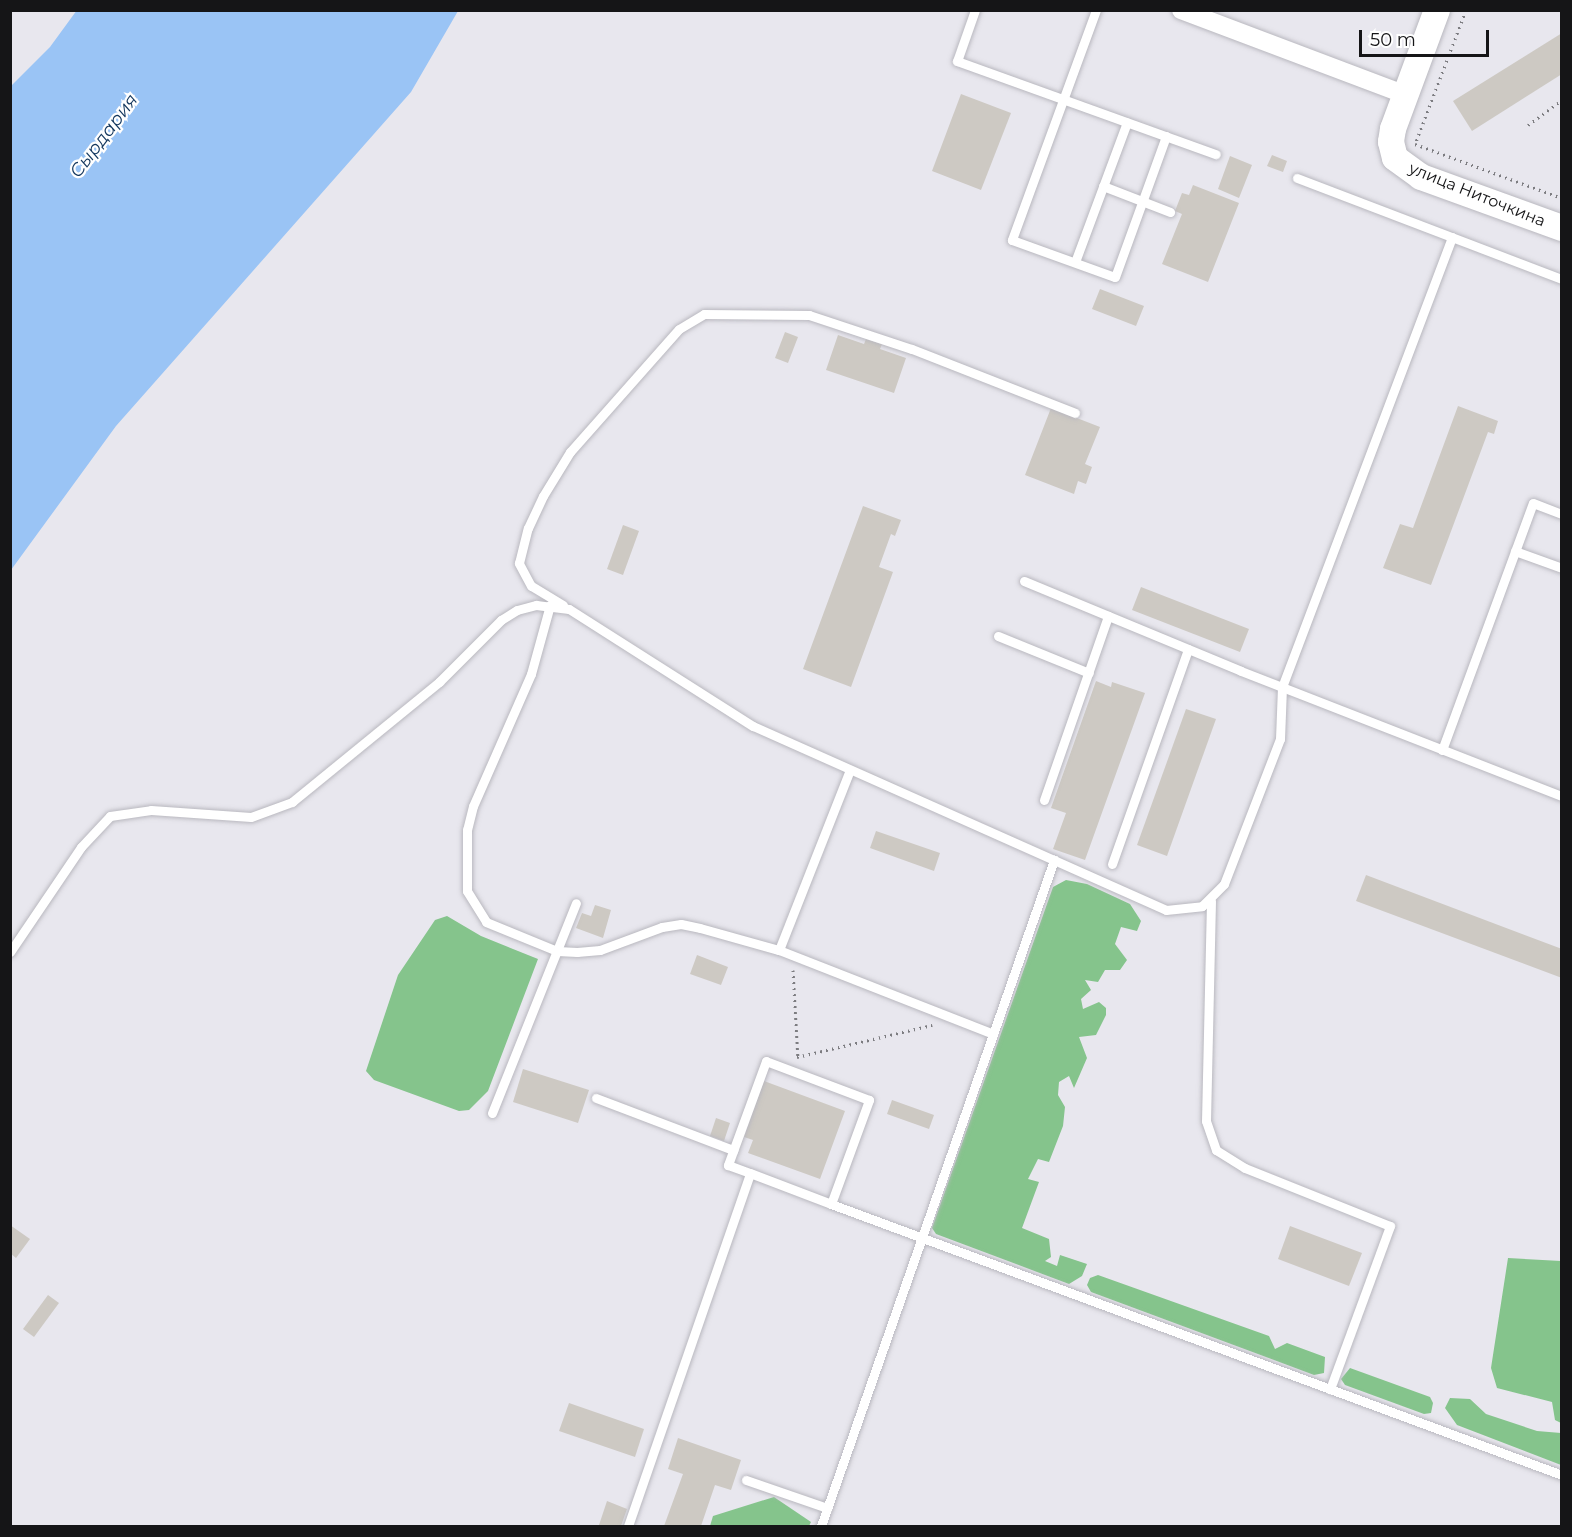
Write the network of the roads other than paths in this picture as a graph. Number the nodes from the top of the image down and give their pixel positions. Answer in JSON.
{"nodes":[{"id":1,"x":975,"y":10,"type":"edge"},
{"id":2,"x":1095,"y":10,"type":"edge"},
{"id":3,"x":1181,"y":10,"type":"edge"},
{"id":4,"x":1437,"y":10,"type":"edge"},
{"id":5,"x":1406,"y":95,"type":"junction"},
{"id":6,"x":1063,"y":99,"type":"junction"},
{"id":7,"x":1127,"y":122,"type":"junction"},
{"id":8,"x":1166,"y":136,"type":"junction"},
{"id":9,"x":1216,"y":154,"type":"dead end"},
{"id":10,"x":1297,"y":178,"type":"dead end"},
{"id":11,"x":1103,"y":186,"type":"junction"},
{"id":12,"x":1142,"y":201,"type":"junction"},
{"id":13,"x":1170,"y":212,"type":"dead end"},
{"id":14,"x":1562,"y":228,"type":"edge"},
{"id":15,"x":1452,"y":237,"type":"junction"},
{"id":16,"x":1075,"y":262,"type":"junction"},
{"id":17,"x":1562,"y":279,"type":"edge"},
{"id":18,"x":1075,"y":413,"type":"dead end"},
{"id":19,"x":1562,"y":514,"type":"edge"},
{"id":20,"x":1515,"y":551,"type":"junction"},
{"id":21,"x":1562,"y":568,"type":"edge"},
{"id":22,"x":1024,"y":581,"type":"dead end"},
{"id":23,"x":550,"y":605,"type":"junction"},
{"id":24,"x":569,"y":609,"type":"junction"},
{"id":25,"x":1108,"y":616,"type":"junction"},
{"id":26,"x":998,"y":636,"type":"dead end"},
{"id":27,"x":1188,"y":649,"type":"junction"},
{"id":28,"x":1089,"y":673,"type":"junction"},
{"id":29,"x":1282,"y":687,"type":"junction"},
{"id":30,"x":1442,"y":750,"type":"junction"},
{"id":31,"x":850,"y":770,"type":"junction"},
{"id":32,"x":1562,"y":796,"type":"edge"},
{"id":33,"x":1044,"y":800,"type":"dead end"},
{"id":34,"x":1054,"y":860,"type":"junction"},
{"id":35,"x":1112,"y":864,"type":"dead end"},
{"id":36,"x":1211,"y":901,"type":"junction"},
{"id":37,"x":576,"y":903,"type":"dead end"},
{"id":38,"x":778,"y":950,"type":"junction"},
{"id":39,"x":557,"y":951,"type":"junction"},
{"id":40,"x":10,"y":952,"type":"edge"},
{"id":41,"x":993,"y":1034,"type":"junction"},
{"id":42,"x":596,"y":1098,"type":"dead end"},
{"id":43,"x":492,"y":1113,"type":"dead end"},
{"id":44,"x":734,"y":1150,"type":"junction"},
{"id":45,"x":750,"y":1173,"type":"junction"},
{"id":46,"x":831,"y":1204,"type":"junction"},
{"id":47,"x":922,"y":1238,"type":"junction"},
{"id":48,"x":1330,"y":1389,"type":"junction"},
{"id":49,"x":1562,"y":1475,"type":"edge"},
{"id":50,"x":746,"y":1480,"type":"dead end"},
{"id":51,"x":827,"y":1508,"type":"junction"},
{"id":52,"x":628,"y":1527,"type":"edge"},
{"id":53,"x":821,"y":1527,"type":"edge"}],
"edges":[{"from":1,"to":6,"type":"lane"},
{"from":2,"to":6,"type":"lane"},
{"from":3,"to":5,"type":"street"},
{"from":4,"to":5,"type":"street"},
{"from":5,"to":14,"type":"street","name":"улица Ниточкина"},
{"from":6,"to":7,"type":"lane"},
{"from":6,"to":16,"type":"lane"},
{"from":7,"to":8,"type":"lane"},
{"from":7,"to":11,"type":"lane"},
{"from":8,"to":9,"type":"lane"},
{"from":8,"to":12,"type":"lane"},
{"from":10,"to":15,"type":"lane"},
{"from":11,"to":12,"type":"lane"},
{"from":11,"to":16,"type":"lane"},
{"from":12,"to":13,"type":"lane"},
{"from":12,"to":16,"type":"lane"},
{"from":15,"to":17,"type":"lane"},
{"from":15,"to":29,"type":"lane"},
{"from":18,"to":24,"type":"lane"},
{"from":19,"to":20,"type":"lane"},
{"from":20,"to":21,"type":"lane"},
{"from":20,"to":30,"type":"lane"},
{"from":22,"to":25,"type":"lane"},
{"from":23,"to":24,"type":"lane"},
{"from":23,"to":39,"type":"lane"},
{"from":23,"to":40,"type":"lane"},
{"from":24,"to":31,"type":"lane"},
{"from":25,"to":27,"type":"lane"},
{"from":25,"to":28,"type":"lane"},
{"from":26,"to":28,"type":"lane"},
{"from":27,"to":29,"type":"lane"},
{"from":27,"to":35,"type":"lane"},
{"from":28,"to":33,"type":"lane"},
{"from":29,"to":30,"type":"lane"},
{"from":29,"to":36,"type":"lane"},
{"from":30,"to":32,"type":"lane"},
{"from":31,"to":34,"type":"lane"},
{"from":31,"to":38,"type":"lane"},
{"from":34,"to":36,"type":"lane"},
{"from":34,"to":41,"type":"lane"},
{"from":36,"to":48,"type":"lane"},
{"from":37,"to":39,"type":"lane"},
{"from":38,"to":39,"type":"lane"},
{"from":38,"to":41,"type":"lane"},
{"from":39,"to":43,"type":"lane"},
{"from":41,"to":47,"type":"lane"},
{"from":42,"to":44,"type":"lane"},
{"from":44,"to":45,"type":"lane"},
{"from":44,"to":46,"type":"lane"},
{"from":45,"to":46,"type":"lane"},
{"from":45,"to":52,"type":"lane"},
{"from":46,"to":47,"type":"lane"},
{"from":47,"to":48,"type":"lane"},
{"from":47,"to":51,"type":"lane"},
{"from":48,"to":49,"type":"lane"},
{"from":50,"to":51,"type":"lane"},
{"from":51,"to":53,"type":"lane"}]}
